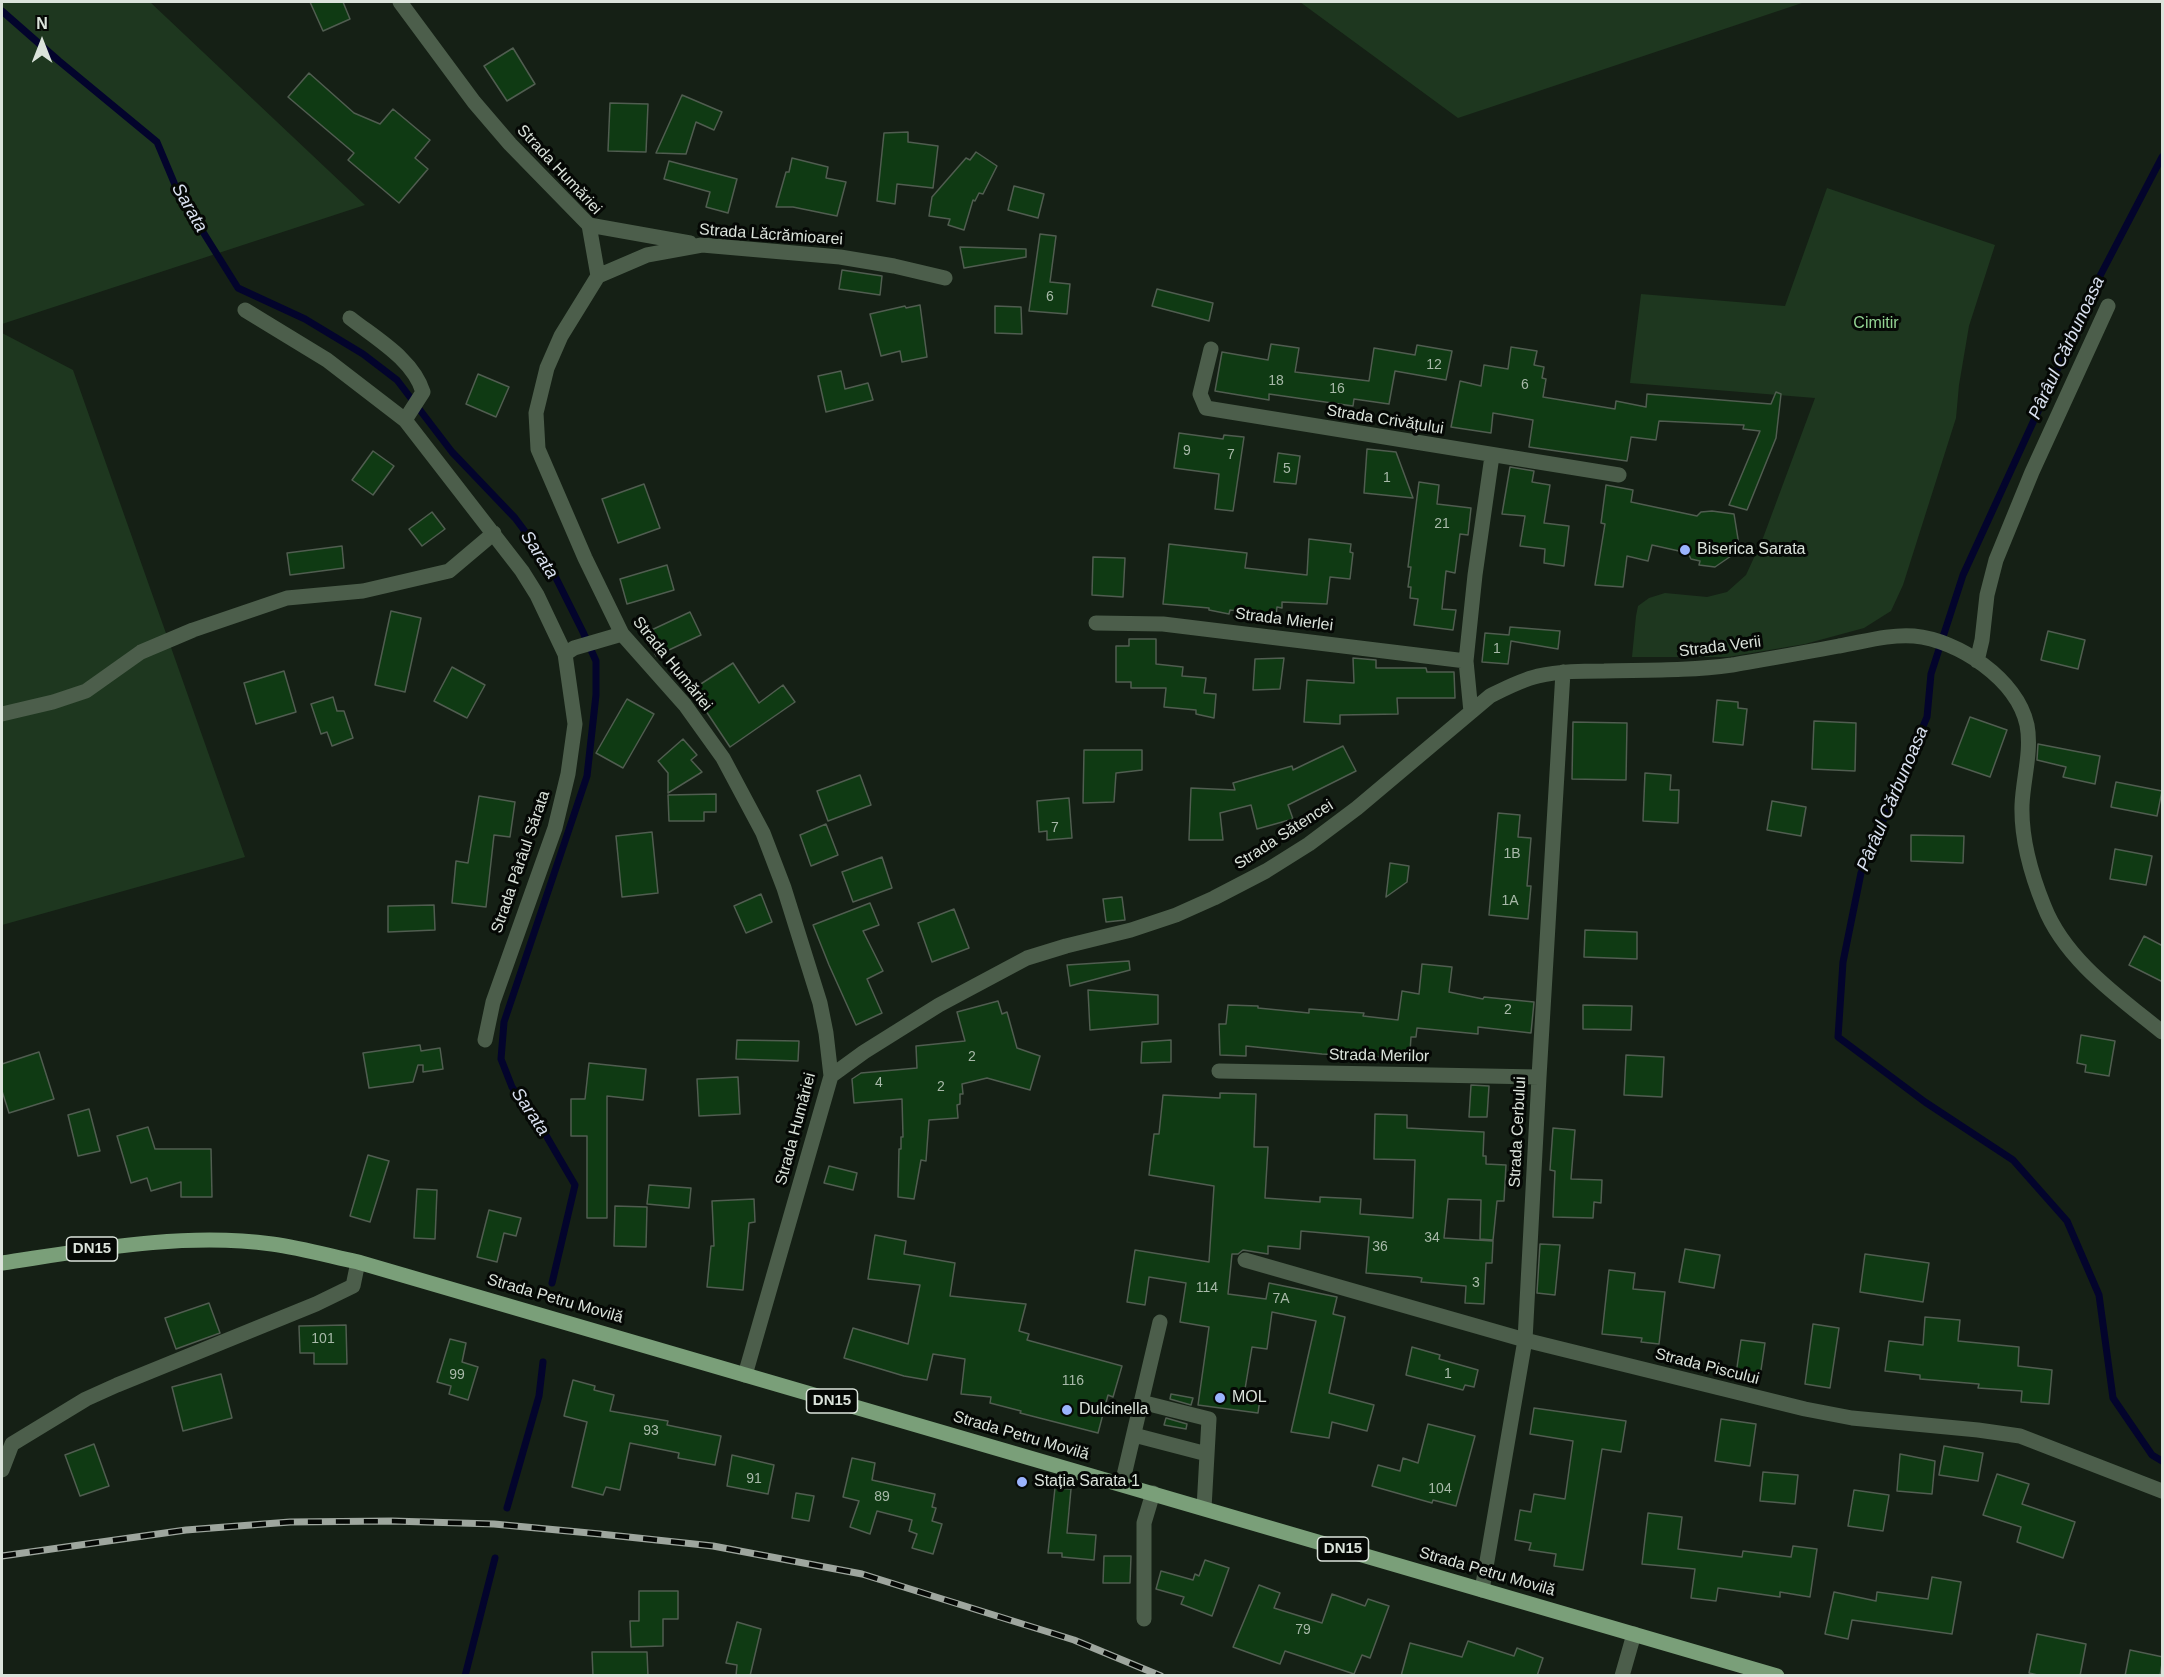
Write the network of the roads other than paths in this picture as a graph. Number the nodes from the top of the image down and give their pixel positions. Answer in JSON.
{"nodes":[{"id":1,"x":400,"y":2,"type":"edge"},
{"id":2,"x":590,"y":225,"type":"junction"},
{"id":3,"x":702,"y":244,"type":"junction"},
{"id":4,"x":598,"y":276,"type":"junction"},
{"id":5,"x":945,"y":278,"type":"dead end"},
{"id":6,"x":2108,"y":306,"type":"dead end"},
{"id":7,"x":245,"y":310,"type":"dead end"},
{"id":8,"x":350,"y":318,"type":"dead end"},
{"id":9,"x":1211,"y":349,"type":"dead end"},
{"id":10,"x":407,"y":417,"type":"junction"},
{"id":11,"x":1492,"y":456,"type":"junction"},
{"id":12,"x":1619,"y":475,"type":"dead end"},
{"id":13,"x":494,"y":534,"type":"junction"},
{"id":14,"x":1096,"y":623,"type":"dead end"},
{"id":15,"x":622,"y":634,"type":"junction"},
{"id":16,"x":569,"y":651,"type":"junction"},
{"id":17,"x":1977,"y":661,"type":"junction"},
{"id":18,"x":1466,"y":662,"type":"junction"},
{"id":19,"x":1563,"y":672,"type":"junction"},
{"id":20,"x":1471,"y":712,"type":"junction"},
{"id":21,"x":2,"y":714,"type":"edge"},
{"id":22,"x":2163,"y":1032,"type":"edge"},
{"id":23,"x":485,"y":1040,"type":"dead end"},
{"id":24,"x":1219,"y":1071,"type":"dead end"},
{"id":25,"x":831,"y":1076,"type":"junction"},
{"id":26,"x":1539,"y":1077,"type":"junction"},
{"id":27,"x":1245,"y":1260,"type":"dead end"},
{"id":28,"x":358,"y":1262,"type":"junction"},
{"id":29,"x":2,"y":1263,"type":"edge"},
{"id":30,"x":1161,"y":1322,"type":"dead end"},
{"id":31,"x":1525,"y":1340,"type":"junction"},
{"id":32,"x":745,"y":1375,"type":"junction"},
{"id":33,"x":1142,"y":1402,"type":"junction"},
{"id":34,"x":1134,"y":1435,"type":"junction"},
{"id":35,"x":1207,"y":1454,"type":"junction"},
{"id":36,"x":2,"y":1470,"type":"edge"},
{"id":37,"x":1122,"y":1484,"type":"junction"},
{"id":38,"x":2163,"y":1491,"type":"edge"},
{"id":39,"x":1153,"y":1493,"type":"junction"},
{"id":40,"x":1204,"y":1508,"type":"junction"},
{"id":41,"x":1482,"y":1590,"type":"junction"},
{"id":42,"x":1144,"y":1619,"type":"dead end"},
{"id":43,"x":1634,"y":1634,"type":"junction"},
{"id":44,"x":1622,"y":1676,"type":"edge"},
{"id":45,"x":1777,"y":1676,"type":"edge"}],
"edges":[{"from":1,"to":2,"type":"street","name":"Strada Humăriei"},
{"from":2,"to":3,"type":"street"},
{"from":2,"to":4,"type":"street","name":"Strada Humăriei"},
{"from":3,"to":4,"type":"street","name":"Strada Lăcrămioarei"},
{"from":3,"to":5,"type":"street","name":"Strada Lăcrămioarei"},
{"from":4,"to":15,"type":"street","name":"Strada Humăriei"},
{"from":6,"to":17,"type":"street"},
{"from":7,"to":10,"type":"street","name":"Strada Pârâul Sărata"},
{"from":8,"to":10,"type":"street"},
{"from":9,"to":11,"type":"street","name":"Strada Crivățului"},
{"from":10,"to":13,"type":"street","name":"Strada Pârâul Sărata"},
{"from":11,"to":12,"type":"street","name":"Strada Crivățului"},
{"from":11,"to":18,"type":"street"},
{"from":13,"to":16,"type":"street","name":"Strada Pârâul Sărata"},
{"from":13,"to":21,"type":"street"},
{"from":14,"to":18,"type":"street","name":"Strada Mierlei"},
{"from":15,"to":16,"type":"street"},
{"from":15,"to":25,"type":"street","name":"Strada Humăriei"},
{"from":16,"to":23,"type":"street","name":"Strada Pârâul Sărata"},
{"from":17,"to":19,"type":"street","name":"Strada Verii"},
{"from":17,"to":22,"type":"street","name":"Strada Verii"},
{"from":18,"to":20,"type":"street"},
{"from":19,"to":20,"type":"street","name":"Strada Verii"},
{"from":19,"to":26,"type":"street","name":"Strada Cerbului"},
{"from":20,"to":25,"type":"street","name":"Strada Sătencei"},
{"from":24,"to":26,"type":"street","name":"Strada Merilor"},
{"from":25,"to":32,"type":"street","name":"Strada Humăriei"},
{"from":26,"to":31,"type":"street","name":"Strada Cerbului"},
{"from":27,"to":31,"type":"street","name":"Strada Piscului"},
{"from":28,"to":29,"type":"main road","name":"Strada Petru Movilă","number":"DN15"},
{"from":28,"to":32,"type":"main road","name":"Strada Petru Movilă","number":"DN15"},
{"from":28,"to":36,"type":"street"},
{"from":30,"to":33,"type":"street"},
{"from":31,"to":38,"type":"street","name":"Strada Piscului"},
{"from":31,"to":41,"type":"street","name":"Strada Cerbului"},
{"from":32,"to":37,"type":"main road","name":"Strada Petru Movilă","number":"DN15"},
{"from":33,"to":34,"type":"street"},
{"from":33,"to":35,"type":"street"},
{"from":34,"to":35,"type":"street"},
{"from":34,"to":37,"type":"street"},
{"from":35,"to":40,"type":"street"},
{"from":37,"to":39,"type":"main road","name":"Strada Petru Movilă","number":"DN15"},
{"from":39,"to":40,"type":"main road","name":"Strada Petru Movilă","number":"DN15"},
{"from":39,"to":42,"type":"street"},
{"from":40,"to":41,"type":"main road","name":"Strada Petru Movilă","number":"DN15"},
{"from":41,"to":43,"type":"main road","name":"Strada Petru Movilă","number":"DN15"},
{"from":43,"to":44,"type":"street"},
{"from":43,"to":45,"type":"main road","name":"Strada Petru Movilă","number":"DN15"}]}
